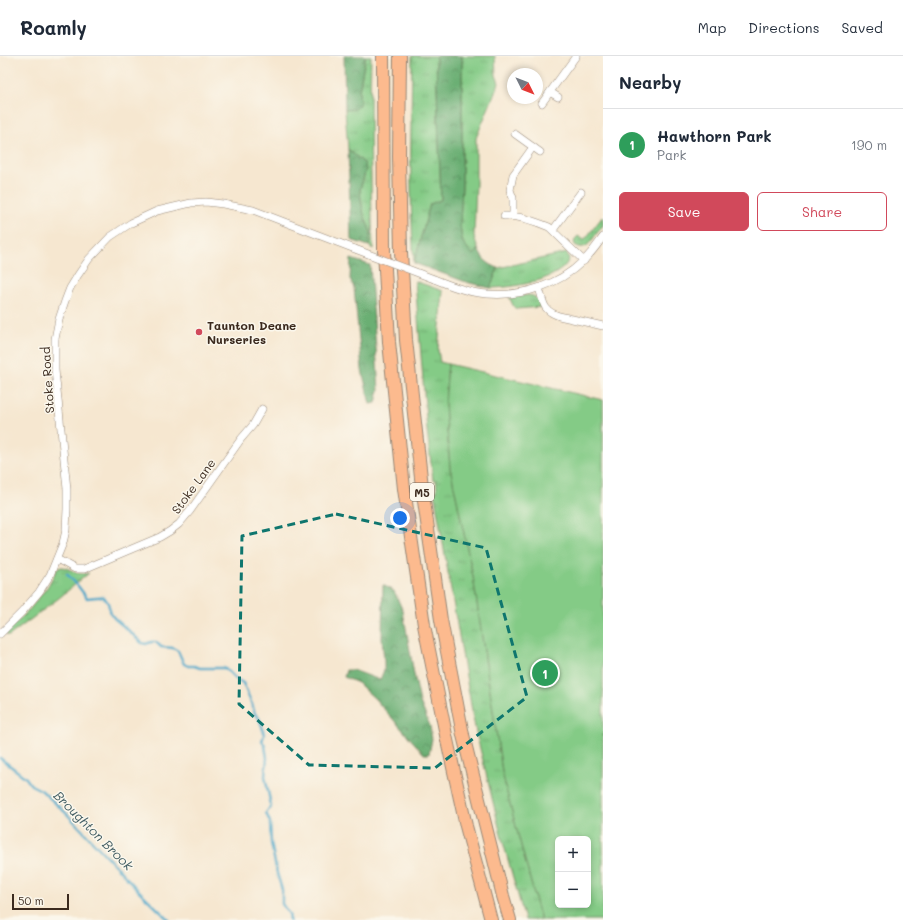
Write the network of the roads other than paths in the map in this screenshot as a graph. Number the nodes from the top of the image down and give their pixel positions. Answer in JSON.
{"nodes":[{"id":1,"x":383,"y":56,"type":"edge"},
{"id":2,"x":400,"y":56,"type":"edge"},
{"id":3,"x":576,"y":56,"type":"edge"},
{"id":4,"x":550,"y":92,"type":"junction"},
{"id":5,"x":558,"y":97,"type":"dead end"},
{"id":6,"x":543,"y":102,"type":"edge"},
{"id":7,"x":515,"y":134,"type":"dead end"},
{"id":8,"x":533,"y":147,"type":"junction"},
{"id":9,"x":540,"y":152,"type":"dead end"},
{"id":10,"x":580,"y":197,"type":"dead end"},
{"id":11,"x":504,"y":216,"type":"dead end"},
{"id":12,"x":512,"y":216,"type":"junction"},
{"id":13,"x":553,"y":230,"type":"junction"},
{"id":14,"x":603,"y":237,"type":"edge"},
{"id":15,"x":584,"y":261,"type":"junction"},
{"id":16,"x":539,"y":288,"type":"junction"},
{"id":17,"x":603,"y":326,"type":"edge"},
{"id":18,"x":262,"y":409,"type":"dead end"},
{"id":19,"x":57,"y":559,"type":"junction"},
{"id":20,"x":0,"y":634,"type":"edge"},
{"id":21,"x":491,"y":920,"type":"edge"},
{"id":22,"x":510,"y":920,"type":"edge"}],
"edges":[{"from":1,"to":21,"type":"highway","number":"M5"},
{"from":2,"to":22,"type":"highway","number":"M5"},
{"from":3,"to":4,"type":"street"},
{"from":4,"to":5,"type":"street"},
{"from":4,"to":6,"type":"street"},
{"from":7,"to":8,"type":"street"},
{"from":8,"to":9,"type":"street"},
{"from":8,"to":12,"type":"street"},
{"from":10,"to":13,"type":"street"},
{"from":11,"to":12,"type":"street"},
{"from":12,"to":13,"type":"street"},
{"from":13,"to":15,"type":"street"},
{"from":14,"to":15,"type":"street"},
{"from":15,"to":16,"type":"street"},
{"from":16,"to":17,"type":"street"},
{"from":16,"to":19,"type":"street","name":"Stoke Road","bridge":true},
{"from":18,"to":19,"type":"street","name":"Stoke Lane"},
{"from":19,"to":20,"type":"street","name":"Stoke Road"}]}
